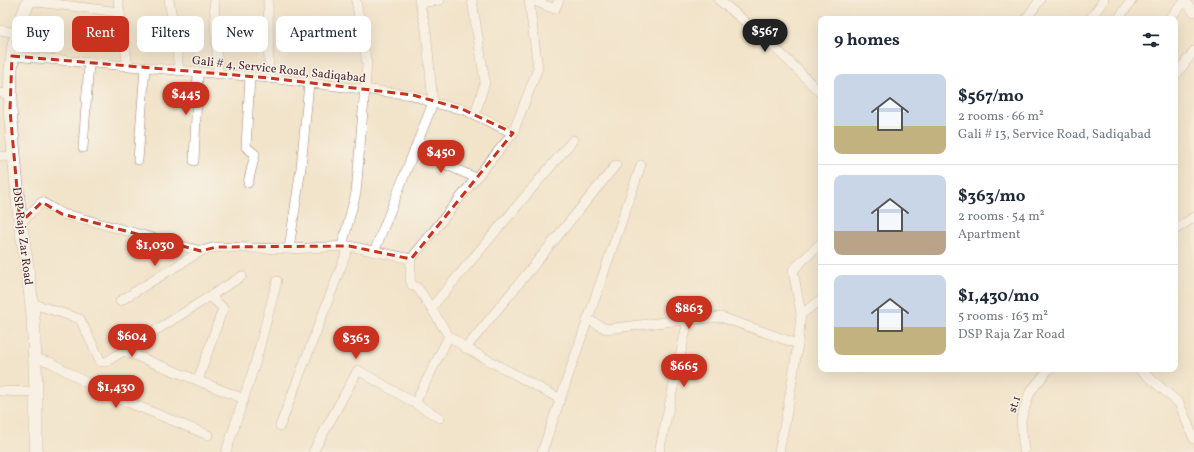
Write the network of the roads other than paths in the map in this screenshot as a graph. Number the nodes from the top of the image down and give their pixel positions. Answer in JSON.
{"nodes":[{"id":1,"x":29,"y":0,"type":"edge"},
{"id":2,"x":118,"y":0,"type":"edge"},
{"id":3,"x":169,"y":0,"type":"edge"},
{"id":4,"x":214,"y":0,"type":"edge"},
{"id":5,"x":268,"y":0,"type":"edge"},
{"id":6,"x":356,"y":0,"type":"edge"},
{"id":7,"x":440,"y":0,"type":"edge"},
{"id":8,"x":472,"y":0,"type":"edge"},
{"id":9,"x":529,"y":0,"type":"edge"},
{"id":10,"x":532,"y":0,"type":"edge"},
{"id":11,"x":559,"y":0,"type":"edge"},
{"id":12,"x":719,"y":0,"type":"edge"},
{"id":13,"x":1040,"y":0,"type":"edge"},
{"id":14,"x":1104,"y":0,"type":"edge"},
{"id":15,"x":1132,"y":0,"type":"edge"},
{"id":16,"x":1185,"y":0,"type":"edge"},
{"id":17,"x":420,"y":1,"type":"edge"},
{"id":18,"x":120,"y":12,"type":"junction"},
{"id":19,"x":1194,"y":12,"type":"edge"},
{"id":20,"x":23,"y":16,"type":"edge"},
{"id":21,"x":1028,"y":16,"type":"edge"},
{"id":22,"x":1092,"y":16,"type":"edge"},
{"id":23,"x":1120,"y":16,"type":"edge"},
{"id":24,"x":1172,"y":16,"type":"edge"},
{"id":25,"x":0,"y":30,"type":"edge"},
{"id":26,"x":12,"y":32,"type":"edge"},
{"id":27,"x":1194,"y":51,"type":"edge"},
{"id":28,"x":13,"y":52,"type":"edge"},
{"id":29,"x":12,"y":56,"type":"junction"},
{"id":30,"x":89,"y":63,"type":"junction"},
{"id":31,"x":128,"y":67,"type":"junction"},
{"id":32,"x":145,"y":68,"type":"junction"},
{"id":33,"x":179,"y":71,"type":"junction"},
{"id":34,"x":1178,"y":72,"type":"edge"},
{"id":35,"x":198,"y":73,"type":"junction"},
{"id":36,"x":218,"y":74,"type":"junction"},
{"id":37,"x":250,"y":77,"type":"junction"},
{"id":38,"x":269,"y":78,"type":"junction"},
{"id":39,"x":308,"y":83,"type":"junction"},
{"id":40,"x":364,"y":90,"type":"junction"},
{"id":41,"x":818,"y":91,"type":"edge"},
{"id":42,"x":5,"y":94,"type":"edge"},
{"id":43,"x":433,"y":103,"type":"junction"},
{"id":44,"x":475,"y":115,"type":"junction"},
{"id":45,"x":513,"y":133,"type":"junction"},
{"id":46,"x":573,"y":140,"type":"dead end"},
{"id":47,"x":83,"y":148,"type":"dead end"},
{"id":48,"x":414,"y":151,"type":"junction"},
{"id":49,"x":0,"y":156,"type":"edge"},
{"id":50,"x":14,"y":157,"type":"junction"},
{"id":51,"x":138,"y":160,"type":"dead end"},
{"id":52,"x":194,"y":161,"type":"dead end"},
{"id":53,"x":641,"y":165,"type":"dead end"},
{"id":54,"x":616,"y":166,"type":"dead end"},
{"id":55,"x":476,"y":178,"type":"junction"},
{"id":56,"x":248,"y":183,"type":"dead end"},
{"id":57,"x":1194,"y":217,"type":"edge"},
{"id":58,"x":20,"y":223,"type":"junction"},
{"id":59,"x":1178,"y":228,"type":"edge"},
{"id":60,"x":345,"y":246,"type":"junction"},
{"id":61,"x":818,"y":246,"type":"edge"},
{"id":62,"x":290,"y":249,"type":"junction"},
{"id":63,"x":201,"y":251,"type":"junction"},
{"id":64,"x":374,"y":252,"type":"junction"},
{"id":65,"x":411,"y":259,"type":"junction"},
{"id":66,"x":242,"y":276,"type":"dead end"},
{"id":67,"x":278,"y":282,"type":"dead end"},
{"id":68,"x":210,"y":296,"type":"junction"},
{"id":69,"x":120,"y":301,"type":"dead end"},
{"id":70,"x":818,"y":302,"type":"edge"},
{"id":71,"x":32,"y":304,"type":"junction"},
{"id":72,"x":431,"y":308,"type":"junction"},
{"id":73,"x":801,"y":314,"type":"junction"},
{"id":74,"x":587,"y":320,"type":"junction"},
{"id":75,"x":688,"y":320,"type":"junction"},
{"id":76,"x":449,"y":336,"type":"junction"},
{"id":77,"x":798,"y":344,"type":"junction"},
{"id":78,"x":466,"y":348,"type":"junction"},
{"id":79,"x":124,"y":351,"type":"junction"},
{"id":80,"x":34,"y":358,"type":"junction"},
{"id":81,"x":1047,"y":372,"type":"edge"},
{"id":82,"x":1143,"y":372,"type":"edge"},
{"id":83,"x":198,"y":380,"type":"junction"},
{"id":84,"x":0,"y":391,"type":"edge"},
{"id":85,"x":36,"y":392,"type":"junction"},
{"id":86,"x":244,"y":399,"type":"junction"},
{"id":87,"x":560,"y":399,"type":"junction"},
{"id":88,"x":415,"y":403,"type":"junction"},
{"id":89,"x":440,"y":418,"type":"dead end"},
{"id":90,"x":280,"y":426,"type":"dead end"},
{"id":91,"x":208,"y":435,"type":"dead end"},
{"id":92,"x":1194,"y":440,"type":"edge"},
{"id":93,"x":36,"y":452,"type":"edge"},
{"id":94,"x":226,"y":452,"type":"edge"},
{"id":95,"x":314,"y":452,"type":"edge"},
{"id":96,"x":542,"y":452,"type":"edge"},
{"id":97,"x":659,"y":452,"type":"edge"},
{"id":98,"x":779,"y":452,"type":"edge"},
{"id":99,"x":1024,"y":452,"type":"edge"}],
"edges":[{"from":1,"to":18,"type":"street"},
{"from":1,"to":20,"type":"street","name":"DSP Raja Zar Road"},
{"from":2,"to":18,"type":"street"},
{"from":3,"to":33,"type":"street"},
{"from":4,"to":36,"type":"street"},
{"from":5,"to":38,"type":"street"},
{"from":6,"to":40,"type":"street"},
{"from":7,"to":17,"type":"street"},
{"from":8,"to":44,"type":"street"},
{"from":9,"to":45,"type":"street"},
{"from":10,"to":11,"type":"street"},
{"from":12,"to":41,"type":"street"},
{"from":13,"to":21,"type":"street"},
{"from":14,"to":22,"type":"street"},
{"from":15,"to":23,"type":"street"},
{"from":16,"to":19,"type":"street"},
{"from":16,"to":24,"type":"street"},
{"from":17,"to":43,"type":"street"},
{"from":18,"to":31,"type":"street"},
{"from":25,"to":26,"type":"street"},
{"from":27,"to":34,"type":"street"},
{"from":28,"to":29,"type":"street","name":"DSP Raja Zar Road"},
{"from":29,"to":30,"type":"street","name":"Gali # 4, Service Road, Sadiqabad"},
{"from":29,"to":42,"type":"street","name":"DSP Raja Zar Road"},
{"from":30,"to":31,"type":"street","name":"Gali # 4, Service Road, Sadiqabad"},
{"from":30,"to":47,"type":"street"},
{"from":31,"to":32,"type":"street","name":"Gali # 4, Service Road, Sadiqabad"},
{"from":32,"to":33,"type":"street","name":"Gali # 4, Service Road, Sadiqabad"},
{"from":32,"to":51,"type":"street"},
{"from":33,"to":35,"type":"street","name":"Gali # 4, Service Road, Sadiqabad"},
{"from":35,"to":36,"type":"street","name":"Gali # 4, Service Road, Sadiqabad"},
{"from":35,"to":52,"type":"street"},
{"from":36,"to":37,"type":"street","name":"Gali # 4, Service Road, Sadiqabad"},
{"from":37,"to":38,"type":"street","name":"Gali # 4, Service Road, Sadiqabad"},
{"from":37,"to":56,"type":"street"},
{"from":38,"to":39,"type":"street","name":"Gali # 4, Service Road, Sadiqabad"},
{"from":39,"to":40,"type":"street","name":"Gali # 4, Service Road, Sadiqabad"},
{"from":39,"to":62,"type":"street"},
{"from":40,"to":43,"type":"street","name":"Gali # 4, Service Road, Sadiqabad"},
{"from":40,"to":60,"type":"street"},
{"from":42,"to":50,"type":"street","name":"DSP Raja Zar Road"},
{"from":43,"to":44,"type":"street","name":"Gali # 4, Service Road, Sadiqabad"},
{"from":43,"to":48,"type":"street"},
{"from":44,"to":45,"type":"street","name":"Gali # 4, Service Road, Sadiqabad"},
{"from":45,"to":55,"type":"street"},
{"from":46,"to":72,"type":"street"},
{"from":48,"to":55,"type":"street"},
{"from":48,"to":64,"type":"street"},
{"from":49,"to":50,"type":"street"},
{"from":50,"to":58,"type":"street","name":"DSP Raja Zar Road"},
{"from":53,"to":74,"type":"street"},
{"from":54,"to":78,"type":"street"},
{"from":55,"to":65,"type":"street"},
{"from":57,"to":59,"type":"street"},
{"from":58,"to":63,"type":"street"},
{"from":58,"to":71,"type":"street","name":"DSP Raja Zar Road"},
{"from":60,"to":62,"type":"street"},
{"from":60,"to":64,"type":"street"},
{"from":60,"to":90,"type":"street"},
{"from":61,"to":73,"type":"street"},
{"from":62,"to":63,"type":"street"},
{"from":63,"to":69,"type":"street"},
{"from":64,"to":65,"type":"street"},
{"from":65,"to":72,"type":"street"},
{"from":66,"to":68,"type":"street"},
{"from":67,"to":86,"type":"street"},
{"from":68,"to":79,"type":"street"},
{"from":68,"to":83,"type":"street"},
{"from":70,"to":73,"type":"street"},
{"from":71,"to":79,"type":"street"},
{"from":71,"to":80,"type":"street","name":"DSP Raja Zar Road"},
{"from":72,"to":76,"type":"street"},
{"from":73,"to":77,"type":"street"},
{"from":74,"to":75,"type":"street"},
{"from":74,"to":87,"type":"street"},
{"from":75,"to":77,"type":"street"},
{"from":75,"to":97,"type":"street"},
{"from":76,"to":78,"type":"street"},
{"from":76,"to":88,"type":"street"},
{"from":77,"to":98,"type":"street"},
{"from":78,"to":87,"type":"street"},
{"from":79,"to":83,"type":"street"},
{"from":80,"to":85,"type":"street","name":"DSP Raja Zar Road"},
{"from":80,"to":91,"type":"street"},
{"from":81,"to":99,"type":"street","name":"st.1"},
{"from":82,"to":92,"type":"street"},
{"from":83,"to":86,"type":"street"},
{"from":84,"to":85,"type":"street"},
{"from":85,"to":93,"type":"street","name":"DSP Raja Zar Road"},
{"from":86,"to":94,"type":"street"},
{"from":87,"to":96,"type":"street"},
{"from":88,"to":89,"type":"street"},
{"from":88,"to":95,"type":"street"}]}
